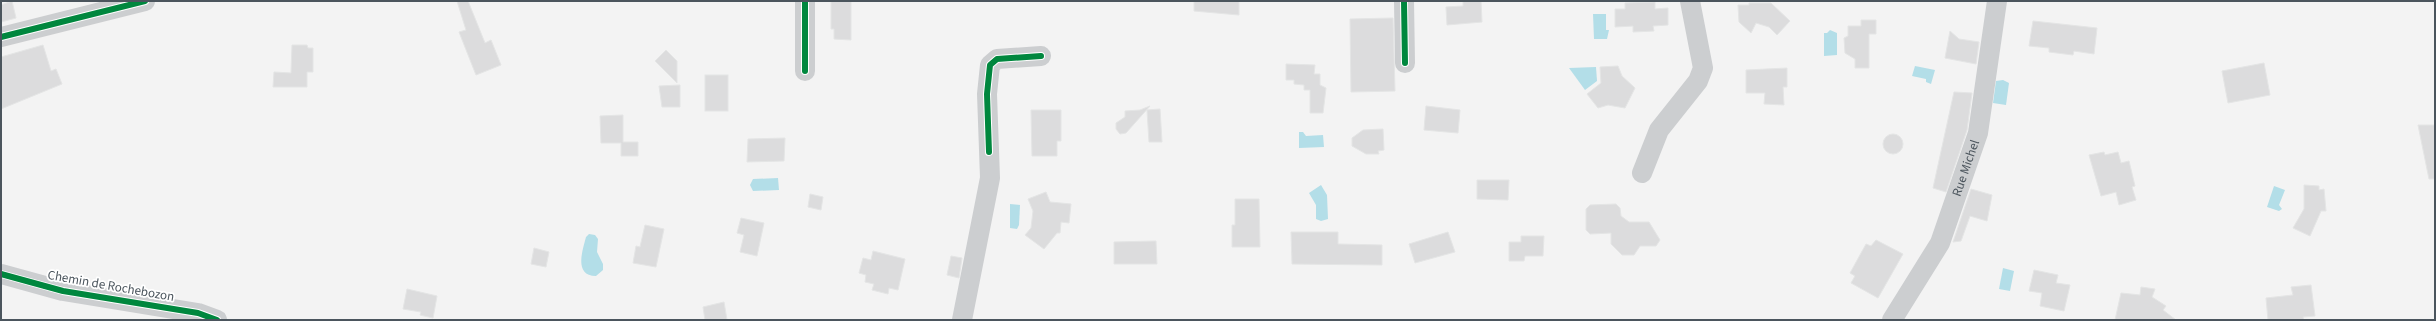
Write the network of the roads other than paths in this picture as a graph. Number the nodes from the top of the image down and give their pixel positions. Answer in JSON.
{"nodes":[{"id":1,"x":144,"y":1,"type":"edge"},
{"id":2,"x":805,"y":1,"type":"edge"},
{"id":3,"x":1404,"y":1,"type":"edge"},
{"id":4,"x":1690,"y":1,"type":"edge"},
{"id":5,"x":1997,"y":1,"type":"edge"},
{"id":6,"x":1,"y":37,"type":"edge"},
{"id":7,"x":1041,"y":56,"type":"dead end"},
{"id":8,"x":1405,"y":63,"type":"dead end"},
{"id":9,"x":805,"y":71,"type":"dead end"},
{"id":10,"x":1642,"y":173,"type":"dead end"},
{"id":11,"x":1,"y":274,"type":"edge"},
{"id":12,"x":217,"y":320,"type":"edge"},
{"id":13,"x":962,"y":320,"type":"edge"},
{"id":14,"x":1892,"y":320,"type":"edge"}],
"edges":[{"from":1,"to":6,"type":"street"},
{"from":2,"to":9,"type":"street"},
{"from":3,"to":8,"type":"street"},
{"from":4,"to":10,"type":"street"},
{"from":5,"to":14,"type":"street","name":"Rue Michel"},
{"from":7,"to":13,"type":"street"},
{"from":11,"to":12,"type":"street","name":"Chemin de Rochebozon"}]}
